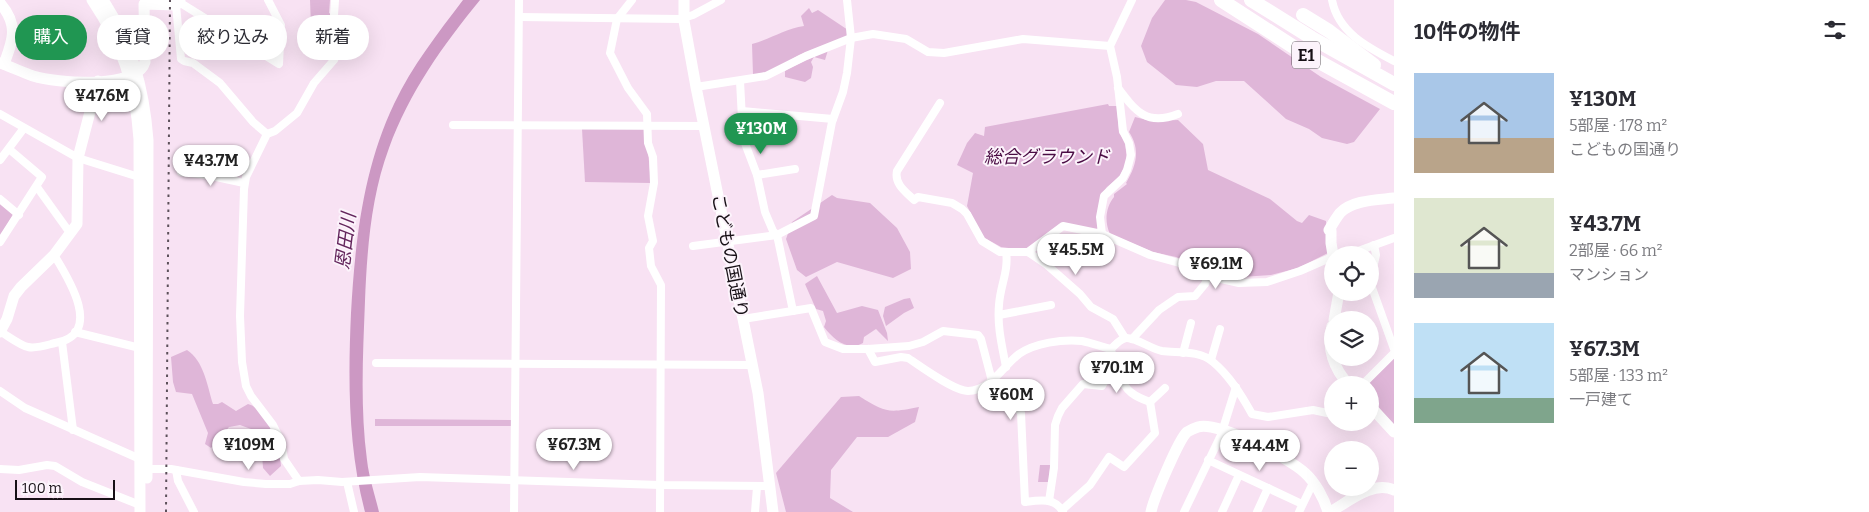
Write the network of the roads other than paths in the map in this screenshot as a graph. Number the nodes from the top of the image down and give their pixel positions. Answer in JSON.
{"nodes":[{"id":1,"x":92,"y":0,"type":"edge"},
{"id":2,"x":102,"y":0,"type":"edge"},
{"id":3,"x":268,"y":0,"type":"edge"},
{"id":4,"x":336,"y":0,"type":"edge"},
{"id":5,"x":519,"y":0,"type":"edge"},
{"id":6,"x":632,"y":0,"type":"edge"},
{"id":7,"x":684,"y":0,"type":"edge"},
{"id":8,"x":721,"y":0,"type":"edge"},
{"id":9,"x":847,"y":0,"type":"edge"},
{"id":10,"x":1132,"y":0,"type":"edge"},
{"id":11,"x":1221,"y":0,"type":"edge"},
{"id":12,"x":1251,"y":0,"type":"edge"},
{"id":13,"x":1332,"y":0,"type":"edge"},
{"id":14,"x":143,"y":2,"type":"edge"},
{"id":15,"x":178,"y":2,"type":"edge"},
{"id":16,"x":0,"y":3,"type":"edge"},
{"id":17,"x":1302,"y":15,"type":"dead end"},
{"id":18,"x":519,"y":17,"type":"junction"},
{"id":19,"x":684,"y":17,"type":"junction"},
{"id":20,"x":617,"y":19,"type":"junction"},
{"id":21,"x":851,"y":38,"type":"junction"},
{"id":22,"x":1110,"y":46,"type":"junction"},
{"id":23,"x":1393,"y":58,"type":"edge"},
{"id":24,"x":1,"y":66,"type":"edge"},
{"id":25,"x":134,"y":75,"type":"junction"},
{"id":26,"x":1394,"y":77,"type":"edge"},
{"id":27,"x":98,"y":81,"type":"junction"},
{"id":28,"x":740,"y":81,"type":"junction"},
{"id":29,"x":1394,"y":84,"type":"edge"},
{"id":30,"x":696,"y":87,"type":"junction"},
{"id":31,"x":1118,"y":88,"type":"junction"},
{"id":32,"x":940,"y":103,"type":"dead end"},
{"id":33,"x":1394,"y":103,"type":"edge"},
{"id":34,"x":742,"y":111,"type":"junction"},
{"id":35,"x":0,"y":114,"type":"edge"},
{"id":36,"x":1178,"y":114,"type":"dead end"},
{"id":37,"x":833,"y":119,"type":"junction"},
{"id":38,"x":453,"y":125,"type":"dead end"},
{"id":39,"x":518,"y":125,"type":"junction"},
{"id":40,"x":648,"y":126,"type":"junction"},
{"id":41,"x":705,"y":126,"type":"junction"},
{"id":42,"x":24,"y":128,"type":"junction"},
{"id":43,"x":267,"y":134,"type":"junction"},
{"id":44,"x":9,"y":149,"type":"junction"},
{"id":45,"x":78,"y":158,"type":"junction"},
{"id":46,"x":0,"y":160,"type":"edge"},
{"id":47,"x":795,"y":169,"type":"dead end"},
{"id":48,"x":181,"y":172,"type":"dead end"},
{"id":49,"x":757,"y":175,"type":"junction"},
{"id":50,"x":139,"y":176,"type":"junction"},
{"id":51,"x":244,"y":183,"type":"junction"},
{"id":52,"x":38,"y":187,"type":"junction"},
{"id":53,"x":1394,"y":198,"type":"edge"},
{"id":54,"x":0,"y":200,"type":"edge"},
{"id":55,"x":19,"y":215,"type":"junction"},
{"id":56,"x":70,"y":233,"type":"junction"},
{"id":57,"x":1102,"y":234,"type":"junction"},
{"id":58,"x":777,"y":235,"type":"junction"},
{"id":59,"x":1394,"y":238,"type":"edge"},
{"id":60,"x":727,"y":241,"type":"junction"},
{"id":61,"x":0,"y":242,"type":"edge"},
{"id":62,"x":1374,"y":245,"type":"joint"},
{"id":63,"x":692,"y":246,"type":"dead end"},
{"id":64,"x":1332,"y":246,"type":"edge"},
{"id":65,"x":1006,"y":252,"type":"junction"},
{"id":66,"x":1028,"y":252,"type":"junction"},
{"id":67,"x":54,"y":255,"type":"junction"},
{"id":68,"x":1324,"y":260,"type":"edge"},
{"id":69,"x":1208,"y":276,"type":"junction"},
{"id":70,"x":1052,"y":305,"type":"dead end"},
{"id":71,"x":793,"y":311,"type":"junction"},
{"id":72,"x":999,"y":315,"type":"junction"},
{"id":73,"x":743,"y":319,"type":"junction"},
{"id":74,"x":1191,"y":323,"type":"dead end"},
{"id":75,"x":1220,"y":329,"type":"dead end"},
{"id":76,"x":0,"y":332,"type":"edge"},
{"id":77,"x":75,"y":332,"type":"junction"},
{"id":78,"x":1128,"y":338,"type":"junction"},
{"id":79,"x":62,"y":342,"type":"junction"},
{"id":80,"x":140,"y":348,"type":"junction"},
{"id":81,"x":868,"y":349,"type":"junction"},
{"id":82,"x":1394,"y":349,"type":"edge"},
{"id":83,"x":1112,"y":352,"type":"junction"},
{"id":84,"x":1183,"y":353,"type":"junction"},
{"id":85,"x":1394,"y":353,"type":"edge"},
{"id":86,"x":1211,"y":360,"type":"junction"},
{"id":87,"x":376,"y":363,"type":"dead end"},
{"id":88,"x":517,"y":364,"type":"junction"},
{"id":89,"x":660,"y":365,"type":"junction"},
{"id":90,"x":752,"y":365,"type":"junction"},
{"id":91,"x":1006,"y":367,"type":"junction"},
{"id":92,"x":1371,"y":376,"type":"edge"},
{"id":93,"x":992,"y":380,"type":"junction"},
{"id":94,"x":1165,"y":388,"type":"dead end"},
{"id":95,"x":1236,"y":388,"type":"junction"},
{"id":96,"x":0,"y":391,"type":"edge"},
{"id":97,"x":1150,"y":402,"type":"junction"},
{"id":98,"x":1324,"y":412,"type":"edge"},
{"id":99,"x":1379,"y":421,"type":"edge"},
{"id":100,"x":1223,"y":429,"type":"junction"},
{"id":101,"x":73,"y":430,"type":"junction"},
{"id":102,"x":1394,"y":432,"type":"edge"},
{"id":103,"x":140,"y":459,"type":"junction"},
{"id":104,"x":1208,"y":460,"type":"junction"},
{"id":105,"x":0,"y":469,"type":"edge"},
{"id":106,"x":148,"y":469,"type":"junction"},
{"id":107,"x":176,"y":470,"type":"junction"},
{"id":108,"x":1239,"y":475,"type":"junction"},
{"id":109,"x":514,"y":480,"type":"junction"},
{"id":110,"x":299,"y":481,"type":"junction"},
{"id":111,"x":349,"y":482,"type":"junction"},
{"id":112,"x":1313,"y":483,"type":"junction"},
{"id":113,"x":660,"y":485,"type":"junction"},
{"id":114,"x":770,"y":486,"type":"junction"},
{"id":115,"x":757,"y":487,"type":"junction"},
{"id":116,"x":1268,"y":488,"type":"junction"},
{"id":117,"x":1394,"y":490,"type":"edge"},
{"id":118,"x":1049,"y":502,"type":"junction"},
{"id":119,"x":1301,"y":508,"type":"edge"},
{"id":120,"x":142,"y":510,"type":"edge"},
{"id":121,"x":1063,"y":511,"type":"edge"},
{"id":122,"x":194,"y":512,"type":"edge"},
{"id":123,"x":354,"y":512,"type":"edge"},
{"id":124,"x":514,"y":512,"type":"edge"},
{"id":125,"x":660,"y":512,"type":"edge"},
{"id":126,"x":755,"y":512,"type":"edge"},
{"id":127,"x":773,"y":512,"type":"edge"},
{"id":128,"x":1151,"y":512,"type":"edge"},
{"id":129,"x":1184,"y":512,"type":"edge"},
{"id":130,"x":1222,"y":512,"type":"edge"},
{"id":131,"x":1257,"y":512,"type":"edge"},
{"id":132,"x":1329,"y":512,"type":"edge"}],
"edges":[{"from":1,"to":25,"type":"street"},
{"from":2,"to":25,"type":"street"},
{"from":3,"to":15,"type":"street"},
{"from":4,"to":43,"type":"street"},
{"from":5,"to":18,"type":"street"},
{"from":6,"to":20,"type":"street"},
{"from":7,"to":19,"type":"street","name":"こどもの国通り"},
{"from":8,"to":19,"type":"street"},
{"from":9,"to":21,"type":"street"},
{"from":10,"to":22,"type":"street"},
{"from":11,"to":33,"type":"highway","number":"E1"},
{"from":12,"to":29,"type":"highway","number":"E1"},
{"from":13,"to":23,"type":"street"},
{"from":14,"to":15,"type":"street"},
{"from":14,"to":25,"type":"street"},
{"from":15,"to":43,"type":"street"},
{"from":16,"to":24,"type":"street"},
{"from":17,"to":26,"type":"highway"},
{"from":18,"to":20,"type":"street"},
{"from":18,"to":39,"type":"street"},
{"from":19,"to":20,"type":"street"},
{"from":19,"to":30,"type":"street","name":"こどもの国通り"},
{"from":20,"to":40,"type":"street"},
{"from":21,"to":22,"type":"street"},
{"from":21,"to":28,"type":"street"},
{"from":21,"to":37,"type":"street"},
{"from":22,"to":31,"type":"street"},
{"from":24,"to":27,"type":"street"},
{"from":25,"to":27,"type":"street"},
{"from":25,"to":50,"type":"street"},
{"from":25,"to":106,"type":"street"},
{"from":27,"to":45,"type":"street"},
{"from":28,"to":30,"type":"street"},
{"from":28,"to":34,"type":"street"},
{"from":30,"to":41,"type":"street","name":"こどもの国通り"},
{"from":31,"to":36,"type":"street"},
{"from":31,"to":57,"type":"street"},
{"from":32,"to":65,"type":"street"},
{"from":34,"to":37,"type":"street"},
{"from":34,"to":49,"type":"street"},
{"from":35,"to":42,"type":"street"},
{"from":37,"to":58,"type":"street"},
{"from":38,"to":39,"type":"street"},
{"from":39,"to":40,"type":"street"},
{"from":39,"to":88,"type":"street"},
{"from":40,"to":41,"type":"street"},
{"from":40,"to":89,"type":"street"},
{"from":41,"to":60,"type":"street","name":"こどもの国通り"},
{"from":42,"to":44,"type":"street"},
{"from":42,"to":45,"type":"street"},
{"from":43,"to":51,"type":"street"},
{"from":44,"to":46,"type":"street"},
{"from":44,"to":52,"type":"street"},
{"from":45,"to":50,"type":"street"},
{"from":45,"to":56,"type":"street"},
{"from":47,"to":49,"type":"street"},
{"from":48,"to":51,"type":"street"},
{"from":49,"to":58,"type":"street"},
{"from":50,"to":80,"type":"street"},
{"from":51,"to":110,"type":"street"},
{"from":52,"to":55,"type":"street"},
{"from":52,"to":56,"type":"street"},
{"from":53,"to":64,"type":"street"},
{"from":54,"to":55,"type":"street"},
{"from":55,"to":61,"type":"street"},
{"from":56,"to":67,"type":"street"},
{"from":57,"to":66,"type":"street"},
{"from":57,"to":69,"type":"street"},
{"from":58,"to":60,"type":"street"},
{"from":58,"to":71,"type":"street"},
{"from":59,"to":62,"type":"street"},
{"from":60,"to":63,"type":"street"},
{"from":60,"to":73,"type":"street","name":"こどもの国通り"},
{"from":62,"to":82,"type":"street"},
{"from":65,"to":66,"type":"street"},
{"from":65,"to":72,"type":"street"},
{"from":66,"to":78,"type":"street"},
{"from":67,"to":76,"type":"street"},
{"from":67,"to":77,"type":"street"},
{"from":68,"to":69,"type":"street"},
{"from":69,"to":78,"type":"street"},
{"from":70,"to":72,"type":"street"},
{"from":71,"to":73,"type":"street"},
{"from":71,"to":81,"type":"street"},
{"from":72,"to":91,"type":"street"},
{"from":73,"to":90,"type":"street","name":"こどもの国通り"},
{"from":74,"to":84,"type":"street"},
{"from":75,"to":86,"type":"street"},
{"from":76,"to":79,"type":"street"},
{"from":77,"to":79,"type":"street"},
{"from":77,"to":80,"type":"street"},
{"from":78,"to":83,"type":"street"},
{"from":78,"to":84,"type":"street"},
{"from":79,"to":101,"type":"street"},
{"from":80,"to":103,"type":"street"},
{"from":81,"to":93,"type":"street"},
{"from":81,"to":93,"type":"street"},
{"from":83,"to":91,"type":"street"},
{"from":83,"to":97,"type":"street"},
{"from":83,"to":118,"type":"street"},
{"from":84,"to":86,"type":"street"},
{"from":85,"to":92,"type":"street"},
{"from":86,"to":95,"type":"street"},
{"from":87,"to":88,"type":"street"},
{"from":88,"to":89,"type":"street"},
{"from":88,"to":109,"type":"street"},
{"from":89,"to":90,"type":"street"},
{"from":89,"to":113,"type":"street"},
{"from":90,"to":114,"type":"street","name":"こどもの国通り"},
{"from":91,"to":93,"type":"street"},
{"from":93,"to":118,"type":"street"},
{"from":94,"to":97,"type":"street"},
{"from":95,"to":98,"type":"street"},
{"from":95,"to":100,"type":"street"},
{"from":96,"to":101,"type":"street"},
{"from":97,"to":121,"type":"street"},
{"from":99,"to":102,"type":"street"},
{"from":100,"to":104,"type":"street"},
{"from":100,"to":112,"type":"street"},
{"from":100,"to":128,"type":"street"},
{"from":101,"to":103,"type":"street"},
{"from":103,"to":120,"type":"street"},
{"from":104,"to":108,"type":"street"},
{"from":104,"to":129,"type":"street"},
{"from":105,"to":120,"type":"street"},
{"from":106,"to":107,"type":"street"},
{"from":106,"to":120,"type":"street"},
{"from":107,"to":110,"type":"street"},
{"from":107,"to":122,"type":"street"},
{"from":108,"to":116,"type":"street"},
{"from":108,"to":130,"type":"street"},
{"from":109,"to":111,"type":"street"},
{"from":109,"to":113,"type":"street"},
{"from":109,"to":124,"type":"street"},
{"from":110,"to":111,"type":"street"},
{"from":111,"to":123,"type":"street"},
{"from":112,"to":119,"type":"street"},
{"from":112,"to":132,"type":"street"},
{"from":113,"to":115,"type":"street"},
{"from":113,"to":125,"type":"street"},
{"from":114,"to":115,"type":"street"},
{"from":114,"to":127,"type":"street","name":"こどもの国通り"},
{"from":115,"to":126,"type":"street"},
{"from":116,"to":119,"type":"street"},
{"from":116,"to":131,"type":"street"},
{"from":117,"to":132,"type":"street"},
{"from":118,"to":121,"type":"street"}]}
